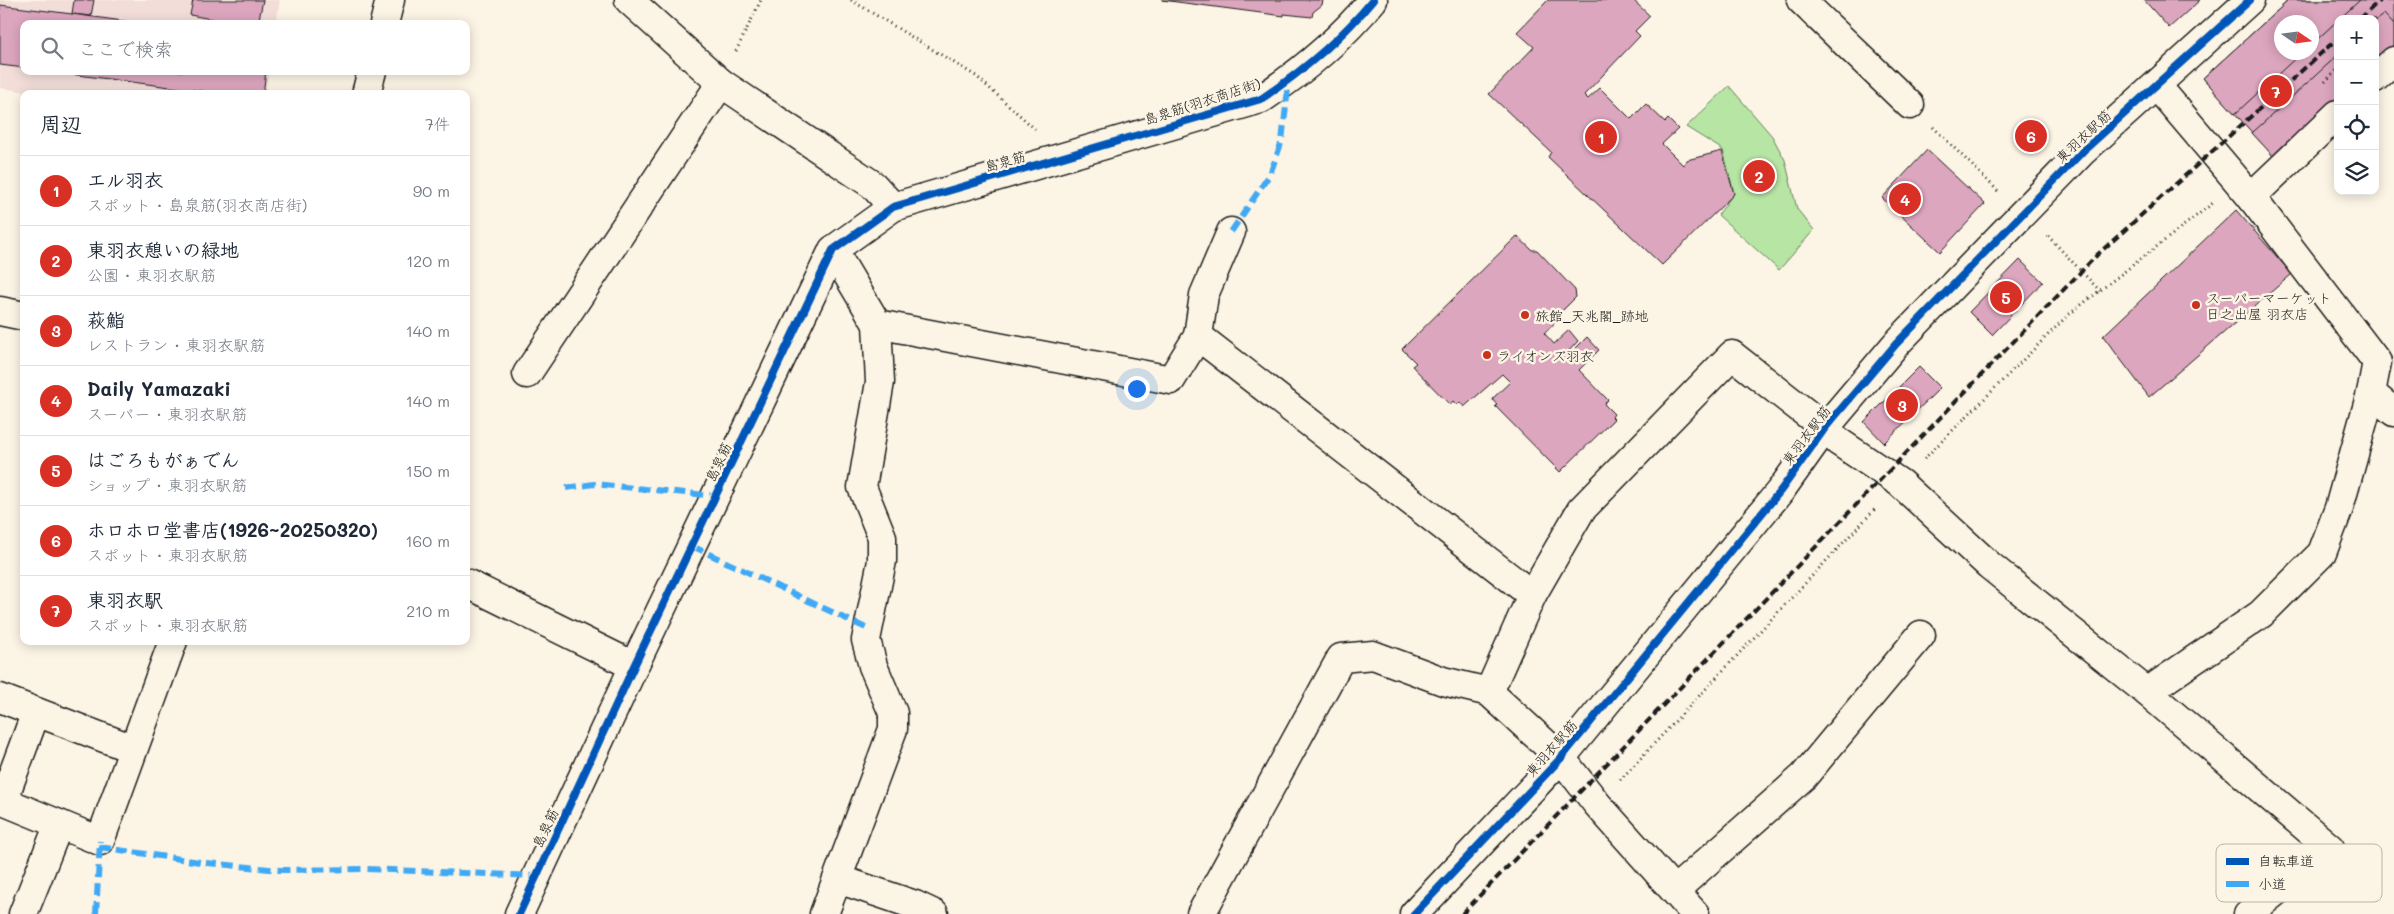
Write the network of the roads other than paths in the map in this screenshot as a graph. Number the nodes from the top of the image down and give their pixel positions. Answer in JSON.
{"nodes":[{"id":1,"x":390,"y":0,"type":"edge"},
{"id":2,"x":629,"y":0,"type":"edge"},
{"id":3,"x":1373,"y":0,"type":"edge"},
{"id":4,"x":1801,"y":0,"type":"edge"},
{"id":5,"x":2250,"y":0,"type":"edge"},
{"id":6,"x":385,"y":20,"type":"edge"},
{"id":7,"x":2394,"y":60,"type":"edge"},
{"id":8,"x":2379,"y":74,"type":"edge"},
{"id":9,"x":371,"y":75,"type":"edge"},
{"id":10,"x":721,"y":83,"type":"junction"},
{"id":11,"x":2157,"y":86,"type":"junction"},
{"id":12,"x":367,"y":90,"type":"edge"},
{"id":13,"x":1910,"y":105,"type":"road end"},
{"id":14,"x":2334,"y":118,"type":"edge"},
{"id":15,"x":1065,"y":156,"type":"joint"},
{"id":16,"x":2251,"y":197,"type":"junction"},
{"id":17,"x":893,"y":207,"type":"junction"},
{"id":18,"x":1231,"y":232,"type":"dead end"},
{"id":19,"x":833,"y":250,"type":"junction"},
{"id":20,"x":0,"y":311,"type":"edge"},
{"id":21,"x":20,"y":315,"type":"edge"},
{"id":22,"x":877,"y":324,"type":"junction"},
{"id":23,"x":1198,"y":336,"type":"junction"},
{"id":24,"x":527,"y":374,"type":"dead end"},
{"id":25,"x":2372,"y":393,"type":"junction"},
{"id":26,"x":2394,"y":412,"type":"edge"},
{"id":27,"x":1825,"y":428,"type":"junction"},
{"id":28,"x":470,"y":585,"type":"edge"},
{"id":29,"x":1532,"y":595,"type":"junction"},
{"id":30,"x":1921,"y":635,"type":"dead end"},
{"id":31,"x":172,"y":645,"type":"edge"},
{"id":32,"x":634,"y":666,"type":"junction"},
{"id":33,"x":1489,"y":692,"type":"junction"},
{"id":34,"x":2147,"y":692,"type":"junction"},
{"id":35,"x":0,"y":698,"type":"edge"},
{"id":36,"x":36,"y":712,"type":"junction"},
{"id":37,"x":133,"y":749,"type":"junction"},
{"id":38,"x":1561,"y":758,"type":"junction"},
{"id":39,"x":59,"y":824,"type":"junction"},
{"id":40,"x":2325,"y":844,"type":"edge"},
{"id":41,"x":838,"y":879,"type":"junction"},
{"id":42,"x":1675,"y":890,"type":"junction"},
{"id":43,"x":2263,"y":902,"type":"edge"},
{"id":44,"x":23,"y":914,"type":"edge"},
{"id":45,"x":519,"y":914,"type":"edge"},
{"id":46,"x":824,"y":914,"type":"edge"},
{"id":47,"x":934,"y":914,"type":"edge"},
{"id":48,"x":1201,"y":914,"type":"edge"},
{"id":49,"x":1414,"y":914,"type":"edge"},
{"id":50,"x":1695,"y":914,"type":"edge"},
{"id":51,"x":2248,"y":914,"type":"edge"}],
"edges":[{"from":1,"to":6,"type":"street"},
{"from":2,"to":10,"type":"street"},
{"from":3,"to":15,"type":"street","name":"島泉筋(羽衣商店街)"},
{"from":4,"to":13,"type":"street"},
{"from":5,"to":11,"type":"street","name":"東羽衣駅筋"},
{"from":7,"to":8,"type":"street"},
{"from":9,"to":12,"type":"street"},
{"from":10,"to":17,"type":"street"},
{"from":10,"to":24,"type":"street"},
{"from":11,"to":16,"type":"street"},
{"from":11,"to":27,"type":"street","name":"東羽衣駅筋"},
{"from":14,"to":16,"type":"street"},
{"from":15,"to":17,"type":"street","name":"島泉筋"},
{"from":16,"to":25,"type":"street"},
{"from":17,"to":19,"type":"street","name":"島泉筋"},
{"from":18,"to":23,"type":"street"},
{"from":19,"to":22,"type":"street"},
{"from":19,"to":32,"type":"street","name":"島泉筋"},
{"from":20,"to":21,"type":"street"},
{"from":22,"to":23,"type":"street"},
{"from":22,"to":41,"type":"street"},
{"from":23,"to":29,"type":"street"},
{"from":25,"to":26,"type":"street"},
{"from":25,"to":34,"type":"street"},
{"from":27,"to":29,"type":"street"},
{"from":27,"to":34,"type":"street"},
{"from":27,"to":38,"type":"street","name":"東羽衣駅筋"},
{"from":28,"to":32,"type":"street"},
{"from":29,"to":33,"type":"street"},
{"from":30,"to":42,"type":"street"},
{"from":31,"to":37,"type":"street"},
{"from":32,"to":45,"type":"street","name":"島泉筋"},
{"from":33,"to":38,"type":"street"},
{"from":33,"to":48,"type":"street"},
{"from":34,"to":40,"type":"street"},
{"from":35,"to":36,"type":"street"},
{"from":36,"to":37,"type":"street"},
{"from":36,"to":39,"type":"street"},
{"from":37,"to":39,"type":"street"},
{"from":38,"to":42,"type":"street"},
{"from":38,"to":49,"type":"street","name":"東羽衣駅筋"},
{"from":39,"to":44,"type":"street"},
{"from":41,"to":46,"type":"street"},
{"from":41,"to":47,"type":"street"},
{"from":42,"to":50,"type":"street"},
{"from":43,"to":51,"type":"street"}]}
